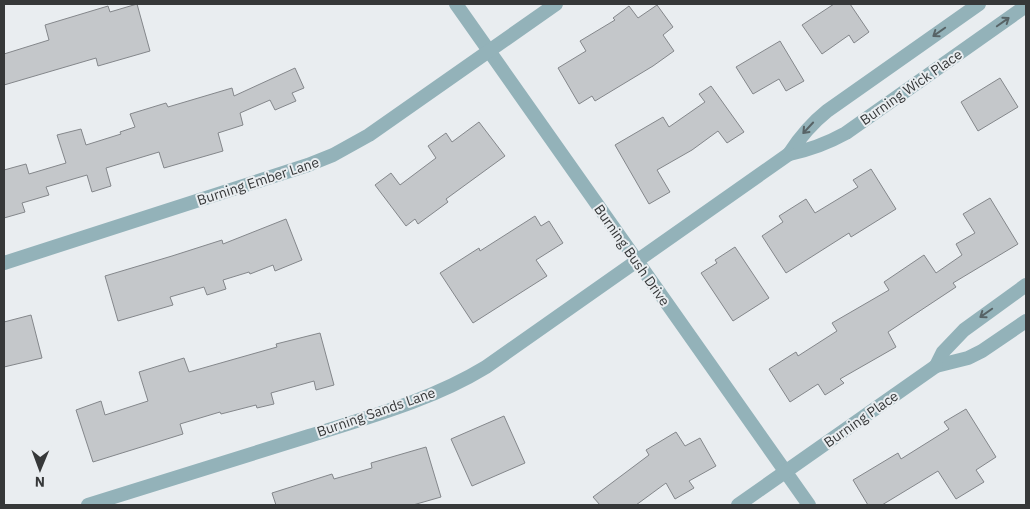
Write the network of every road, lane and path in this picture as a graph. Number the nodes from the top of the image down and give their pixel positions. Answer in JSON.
{"nodes":[{"id":1,"x":456,"y":4,"type":"edge"},
{"id":2,"x":556,"y":4,"type":"edge"},
{"id":3,"x":979,"y":4,"type":"edge"},
{"id":4,"x":1026,"y":6,"type":"edge"},
{"id":5,"x":489,"y":50,"type":"junction"},
{"id":6,"x":789,"y":154,"type":"junction"},
{"id":7,"x":636,"y":261,"type":"junction"},
{"id":8,"x":4,"y":263,"type":"edge"},
{"id":9,"x":1026,"y":285,"type":"edge"},
{"id":10,"x":1026,"y":321,"type":"edge"},
{"id":11,"x":936,"y":366,"type":"junction"},
{"id":12,"x":785,"y":472,"type":"junction"},
{"id":13,"x":88,"y":505,"type":"edge"},
{"id":14,"x":738,"y":505,"type":"edge"},
{"id":15,"x":809,"y":505,"type":"edge"}],
"edges":[{"from":1,"to":5,"type":"street","name":"Burning Bush Drive"},
{"from":2,"to":5,"type":"street","name":"Burning Ember Lane"},
{"from":3,"to":6,"type":"street","name":"Burning Wick Place","one_way":true},
{"from":6,"to":4,"type":"street","name":"Burning Wick Place","one_way":true},
{"from":5,"to":7,"type":"street","name":"Burning Bush Drive"},
{"from":5,"to":8,"type":"street","name":"Burning Ember Lane"},
{"from":6,"to":7,"type":"street","name":"Burning Wick Place"},
{"from":7,"to":12,"type":"street","name":"Burning Bush Drive"},
{"from":7,"to":13,"type":"street","name":"Burning Sands Lane"},
{"from":9,"to":11,"type":"street","name":"Burning Place","one_way":true},
{"from":10,"to":11,"type":"street","name":"Burning Place"},
{"from":11,"to":12,"type":"street","name":"Burning Place"},
{"from":12,"to":14,"type":"street","name":"Burning Place"},
{"from":12,"to":15,"type":"street","name":"Burning Bush Drive"}]}
